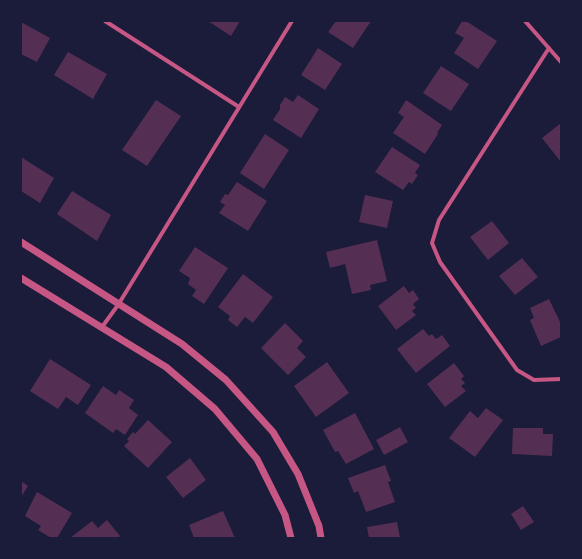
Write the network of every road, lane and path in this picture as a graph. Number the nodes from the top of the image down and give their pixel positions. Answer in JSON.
{"nodes":[{"id":1,"x":105,"y":21,"type":"edge"},
{"id":2,"x":292,"y":21,"type":"edge"},
{"id":3,"x":525,"y":21,"type":"edge"},
{"id":4,"x":550,"y":48,"type":"junction"},
{"id":5,"x":561,"y":62,"type":"edge"},
{"id":6,"x":239,"y":107,"type":"junction"},
{"id":7,"x":21,"y":242,"type":"edge"},
{"id":8,"x":21,"y":278,"type":"edge"},
{"id":9,"x":118,"y":304,"type":"junction"},
{"id":10,"x":102,"y":327,"type":"junction"},
{"id":11,"x":561,"y":379,"type":"edge"},
{"id":12,"x":291,"y":538,"type":"edge"},
{"id":13,"x":321,"y":538,"type":"edge"}],
"edges":[{"from":1,"to":6,"type":"street"},
{"from":2,"to":6,"type":"street"},
{"from":3,"to":4,"type":"street"},
{"from":4,"to":5,"type":"street"},
{"from":4,"to":11,"type":"street"},
{"from":6,"to":9,"type":"street"},
{"from":7,"to":9,"type":"street"},
{"from":8,"to":10,"type":"street"},
{"from":9,"to":10,"type":"street"},
{"from":9,"to":13,"type":"street"},
{"from":10,"to":12,"type":"street"}]}
